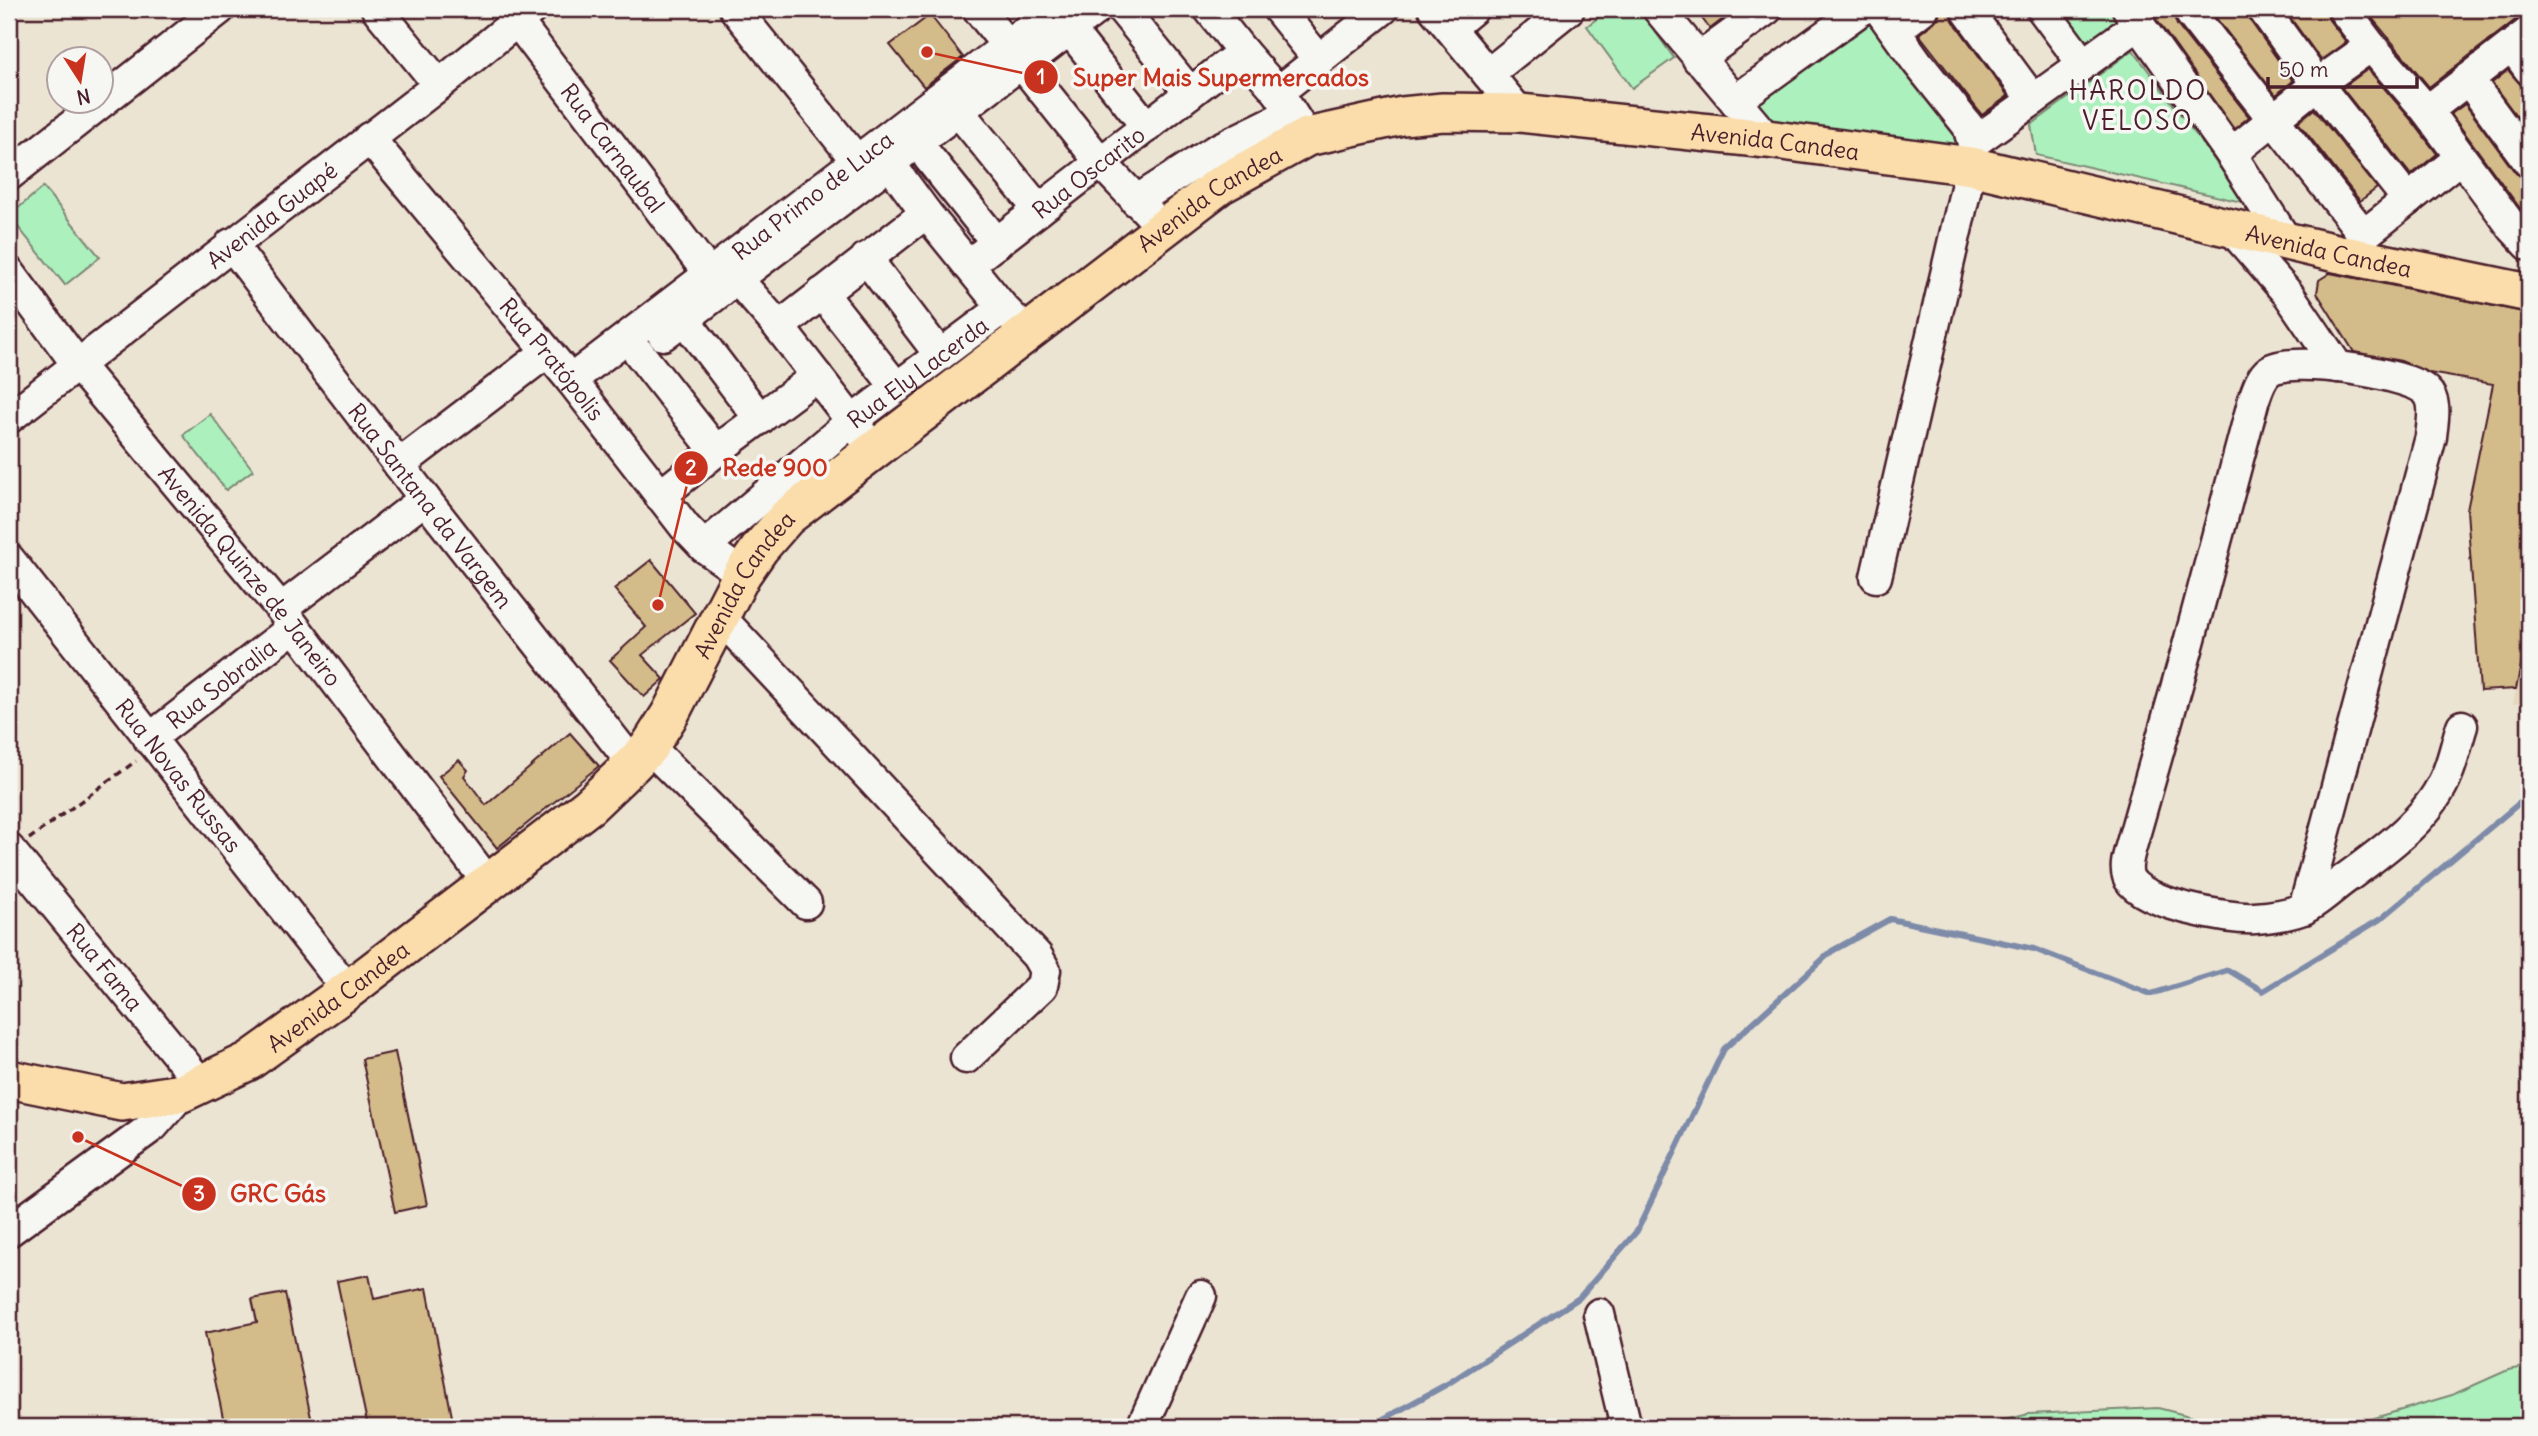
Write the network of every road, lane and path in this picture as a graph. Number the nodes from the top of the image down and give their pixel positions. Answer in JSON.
{"nodes":[{"id":1,"x":220,"y":9,"type":"edge"},
{"id":2,"x":377,"y":9,"type":"edge"},
{"id":3,"x":735,"y":9,"type":"edge"},
{"id":4,"x":978,"y":9,"type":"edge"},
{"id":5,"x":1096,"y":9,"type":"edge"},
{"id":6,"x":1122,"y":9,"type":"edge"},
{"id":7,"x":1209,"y":9,"type":"edge"},
{"id":8,"x":1278,"y":9,"type":"edge"},
{"id":9,"x":1383,"y":9,"type":"edge"},
{"id":10,"x":1472,"y":9,"type":"edge"},
{"id":11,"x":1569,"y":9,"type":"edge"},
{"id":12,"x":1658,"y":9,"type":"edge"},
{"id":13,"x":1767,"y":9,"type":"edge"},
{"id":14,"x":1863,"y":9,"type":"edge"},
{"id":15,"x":1923,"y":9,"type":"edge"},
{"id":16,"x":1966,"y":9,"type":"edge"},
{"id":17,"x":2042,"y":9,"type":"edge"},
{"id":18,"x":2263,"y":9,"type":"edge"},
{"id":19,"x":2343,"y":9,"type":"edge"},
{"id":20,"x":2195,"y":12,"type":"edge"},
{"id":21,"x":525,"y":15,"type":"edge"},
{"id":22,"x":1442,"y":18,"type":"edge"},
{"id":23,"x":1736,"y":18,"type":"edge"},
{"id":24,"x":1062,"y":19,"type":"edge"},
{"id":25,"x":1350,"y":19,"type":"edge"},
{"id":26,"x":1887,"y":19,"type":"edge"},
{"id":27,"x":2139,"y":26,"type":"edge"},
{"id":28,"x":2371,"y":46,"type":"junction"},
{"id":29,"x":2523,"y":49,"type":"edge"},
{"id":30,"x":1242,"y":52,"type":"junction"},
{"id":31,"x":1698,"y":59,"type":"junction"},
{"id":32,"x":1014,"y":60,"type":"junction"},
{"id":33,"x":1319,"y":60,"type":"junction"},
{"id":34,"x":2083,"y":64,"type":"junction"},
{"id":35,"x":1488,"y":74,"type":"junction"},
{"id":36,"x":2468,"y":79,"type":"junction"},
{"id":37,"x":2318,"y":84,"type":"junction"},
{"id":38,"x":439,"y":85,"type":"junction"},
{"id":39,"x":1190,"y":93,"type":"junction"},
{"id":40,"x":2033,"y":100,"type":"junction"},
{"id":41,"x":1735,"y":101,"type":"junction"},
{"id":42,"x":2427,"y":111,"type":"junction"},
{"id":43,"x":959,"y":112,"type":"junction"},
{"id":44,"x":1520,"y":113,"type":"junction"},
{"id":45,"x":1292,"y":114,"type":"junction"},
{"id":46,"x":2274,"y":122,"type":"junction"},
{"id":47,"x":1147,"y":127,"type":"junction"},
{"id":48,"x":369,"y":138,"type":"junction"},
{"id":49,"x":1767,"y":139,"type":"junction"},
{"id":50,"x":2231,"y":153,"type":"junction"},
{"id":51,"x":1972,"y":154,"type":"junction"},
{"id":52,"x":874,"y":157,"type":"junction"},
{"id":53,"x":2460,"y":158,"type":"junction"},
{"id":54,"x":929,"y":159,"type":"dead end"},
{"id":55,"x":2529,"y":162,"type":"edge"},
{"id":56,"x":1101,"y":163,"type":"junction"},
{"id":57,"x":9,"y":175,"type":"edge"},
{"id":58,"x":2408,"y":200,"type":"junction"},
{"id":59,"x":1136,"y":201,"type":"junction"},
{"id":60,"x":1039,"y":210,"type":"junction"},
{"id":61,"x":926,"y":213,"type":"junction"},
{"id":62,"x":2228,"y":225,"type":"junction"},
{"id":63,"x":1163,"y":228,"type":"junction"},
{"id":64,"x":2524,"y":229,"type":"edge"},
{"id":65,"x":2295,"y":242,"type":"junction"},
{"id":66,"x":997,"y":243,"type":"junction"},
{"id":67,"x":231,"y":244,"type":"junction"},
{"id":68,"x":2358,"y":245,"type":"junction"},
{"id":69,"x":866,"y":258,"type":"junction"},
{"id":70,"x":968,"y":265,"type":"junction"},
{"id":71,"x":9,"y":272,"type":"edge"},
{"id":72,"x":723,"y":272,"type":"junction"},
{"id":73,"x":822,"y":293,"type":"junction"},
{"id":74,"x":2529,"y":293,"type":"edge"},
{"id":75,"x":2290,"y":295,"type":"junction"},
{"id":76,"x":684,"y":319,"type":"junction"},
{"id":77,"x":1014,"y":320,"type":"junction"},
{"id":78,"x":779,"y":327,"type":"junction"},
{"id":79,"x":547,"y":352,"type":"junction"},
{"id":80,"x":639,"y":353,"type":"junction"},
{"id":81,"x":940,"y":355,"type":"junction"},
{"id":82,"x":77,"y":364,"type":"junction"},
{"id":83,"x":2338,"y":367,"type":"junction"},
{"id":84,"x":608,"y":375,"type":"dead end"},
{"id":85,"x":817,"y":376,"type":"junction"},
{"id":86,"x":571,"y":380,"type":"junction"},
{"id":87,"x":897,"y":388,"type":"junction"},
{"id":88,"x":9,"y":418,"type":"edge"},
{"id":89,"x":760,"y":419,"type":"junction"},
{"id":90,"x":852,"y":421,"type":"junction"},
{"id":91,"x":874,"y":450,"type":"junction"},
{"id":92,"x":716,"y":451,"type":"junction"},
{"id":93,"x":399,"y":466,"type":"junction"},
{"id":94,"x":660,"y":496,"type":"junction"},
{"id":95,"x":425,"y":499,"type":"junction"},
{"id":96,"x":704,"y":547,"type":"junction"},
{"id":97,"x":9,"y":559,"type":"edge"},
{"id":98,"x":742,"y":574,"type":"junction"},
{"id":99,"x":1877,"y":577,"type":"dead end"},
{"id":100,"x":288,"y":618,"type":"junction"},
{"id":101,"x":721,"y":618,"type":"junction"},
{"id":102,"x":2462,"y":726,"type":"dead end"},
{"id":103,"x":152,"y":743,"type":"junction"},
{"id":104,"x":641,"y":755,"type":"junction"},
{"id":105,"x":10,"y":851,"type":"edge"},
{"id":106,"x":489,"y":884,"type":"junction"},
{"id":107,"x":806,"y":903,"type":"dead end"},
{"id":108,"x":2304,"y":909,"type":"junction"},
{"id":109,"x":348,"y":990,"type":"junction"},
{"id":110,"x":966,"y":1058,"type":"dead end"},
{"id":111,"x":9,"y":1079,"type":"edge"},
{"id":112,"x":192,"y":1089,"type":"junction"},
{"id":113,"x":9,"y":1231,"type":"edge"},
{"id":114,"x":1201,"y":1296,"type":"dead end"},
{"id":115,"x":1599,"y":1314,"type":"dead end"},
{"id":116,"x":1142,"y":1427,"type":"edge"},
{"id":117,"x":1626,"y":1427,"type":"edge"}],
"edges":[{"from":1,"to":57,"type":"street"},
{"from":2,"to":38,"type":"street"},
{"from":3,"to":52,"type":"street"},
{"from":4,"to":32,"type":"street"},
{"from":5,"to":24,"type":"street"},
{"from":6,"to":39,"type":"street"},
{"from":7,"to":30,"type":"street"},
{"from":8,"to":33,"type":"street"},
{"from":9,"to":25,"type":"street"},
{"from":10,"to":22,"type":"street"},
{"from":11,"to":35,"type":"street"},
{"from":12,"to":31,"type":"street"},
{"from":13,"to":23,"type":"street"},
{"from":14,"to":41,"type":"street"},
{"from":15,"to":26,"type":"street"},
{"from":16,"to":40,"type":"street"},
{"from":17,"to":34,"type":"street"},
{"from":18,"to":37,"type":"street"},
{"from":19,"to":28,"type":"street"},
{"from":20,"to":27,"type":"street"},
{"from":20,"to":46,"type":"street"},
{"from":21,"to":38,"type":"street","name":"Avenida Guapé"},
{"from":21,"to":72,"type":"street","name":"Rua Carnaubal"},
{"from":22,"to":35,"type":"street"},
{"from":23,"to":31,"type":"street"},
{"from":24,"to":32,"type":"street"},
{"from":24,"to":47,"type":"street"},
{"from":25,"to":33,"type":"street"},
{"from":26,"to":51,"type":"street"},
{"from":27,"to":34,"type":"street"},
{"from":27,"to":50,"type":"street"},
{"from":28,"to":37,"type":"street"},
{"from":28,"to":42,"type":"street"},
{"from":29,"to":36,"type":"street"},
{"from":30,"to":39,"type":"street","name":"Rua Oscarito"},
{"from":30,"to":45,"type":"street"},
{"from":31,"to":41,"type":"street"},
{"from":32,"to":43,"type":"street"},
{"from":32,"to":52,"type":"street","name":"Rua Primo de Luca"},
{"from":32,"to":56,"type":"street"},
{"from":33,"to":45,"type":"street"},
{"from":34,"to":40,"type":"street"},
{"from":35,"to":44,"type":"street"},
{"from":36,"to":42,"type":"street"},
{"from":36,"to":55,"type":"street"},
{"from":37,"to":46,"type":"street"},
{"from":37,"to":58,"type":"street"},
{"from":38,"to":48,"type":"street","name":"Avenida Guapé"},
{"from":39,"to":47,"type":"street","name":"Rua Oscarito"},
{"from":40,"to":51,"type":"street"},
{"from":41,"to":49,"type":"street"},
{"from":42,"to":53,"type":"street"},
{"from":43,"to":52,"type":"street"},
{"from":43,"to":60,"type":"street"},
{"from":44,"to":45,"type":"main road","name":"Avenida Candea"},
{"from":44,"to":49,"type":"main road","name":"Avenida Candea"},
{"from":45,"to":59,"type":"street"},
{"from":45,"to":63,"type":"main road","name":"Avenida Candea"},
{"from":46,"to":50,"type":"street"},
{"from":46,"to":68,"type":"street"},
{"from":47,"to":56,"type":"street","name":"Rua Oscarito"},
{"from":48,"to":67,"type":"street","name":"Avenida Guapé"},
{"from":48,"to":79,"type":"street","name":"Rua Pratópolis"},
{"from":49,"to":51,"type":"main road","name":"Avenida Candea"},
{"from":50,"to":65,"type":"street"},
{"from":51,"to":62,"type":"main road","name":"Avenida Candea"},
{"from":51,"to":99,"type":"street"},
{"from":52,"to":61,"type":"street"},
{"from":52,"to":72,"type":"street","name":"Rua Primo de Luca"},
{"from":53,"to":58,"type":"street"},
{"from":53,"to":64,"type":"street"},
{"from":54,"to":66,"type":"street"},
{"from":56,"to":59,"type":"street"},
{"from":56,"to":60,"type":"street","name":"Rua Oscarito"},
{"from":58,"to":68,"type":"street"},
{"from":59,"to":63,"type":"street"},
{"from":60,"to":66,"type":"street","name":"Rua Oscarito"},
{"from":61,"to":69,"type":"street"},
{"from":61,"to":70,"type":"street"},
{"from":62,"to":65,"type":"main road","name":"Avenida Candea"},
{"from":62,"to":75,"type":"street"},
{"from":63,"to":77,"type":"main road","name":"Avenida Candea"},
{"from":65,"to":68,"type":"main road","name":"Avenida Candea"},
{"from":65,"to":75,"type":"street"},
{"from":66,"to":70,"type":"street","name":"Rua Oscarito"},
{"from":67,"to":82,"type":"street","name":"Avenida Guapé"},
{"from":67,"to":93,"type":"street","name":"Rua Santana da Vargem"},
{"from":68,"to":74,"type":"main road","name":"Avenida Candea"},
{"from":69,"to":73,"type":"street"},
{"from":69,"to":81,"type":"street"},
{"from":70,"to":77,"type":"street"},
{"from":71,"to":82,"type":"street","name":"Avenida Quinze de Janeiro"},
{"from":72,"to":76,"type":"street"},
{"from":72,"to":78,"type":"street","name":"Rua Carnaubal"},
{"from":72,"to":86,"type":"street","name":"Rua Primo de Luca"},
{"from":73,"to":78,"type":"street"},
{"from":73,"to":87,"type":"street"},
{"from":75,"to":83,"type":"street"},
{"from":76,"to":80,"type":"street"},
{"from":76,"to":89,"type":"street"},
{"from":77,"to":81,"type":"street","name":"Rua Ely Lacerda"},
{"from":77,"to":91,"type":"main road","name":"Avenida Candea"},
{"from":78,"to":85,"type":"street","name":"Rua Carnaubal"},
{"from":79,"to":86,"type":"street","name":"Rua Pratópolis"},
{"from":79,"to":93,"type":"street"},
{"from":80,"to":84,"type":"street"},
{"from":80,"to":92,"type":"street"},
{"from":81,"to":87,"type":"street","name":"Rua Ely Lacerda"},
{"from":82,"to":88,"type":"street","name":"Avenida Guapé"},
{"from":82,"to":100,"type":"street","name":"Avenida Quinze de Janeiro"},
{"from":83,"to":108,"type":"street"},
{"from":83,"to":108,"type":"street"},
{"from":85,"to":89,"type":"street"},
{"from":85,"to":90,"type":"street","name":"Rua Carnaubal"},
{"from":86,"to":94,"type":"street","name":"Rua Pratópolis"},
{"from":87,"to":90,"type":"street","name":"Rua Ely Lacerda"},
{"from":89,"to":92,"type":"street"},
{"from":90,"to":91,"type":"street","name":"Rua Carnaubal"},
{"from":90,"to":96,"type":"street","name":"Rua Ely Lacerda"},
{"from":91,"to":98,"type":"main road","name":"Avenida Candea"},
{"from":92,"to":94,"type":"street"},
{"from":93,"to":95,"type":"street","name":"Rua Santana da Vargem"},
{"from":94,"to":96,"type":"street","name":"Rua Pratópolis"},
{"from":95,"to":100,"type":"street","name":"Rua Sobralia"},
{"from":95,"to":104,"type":"street","name":"Rua Santana da Vargem"},
{"from":96,"to":98,"type":"street","name":"Rua Pratópolis"},
{"from":97,"to":103,"type":"street","name":"Rua Novas Russas"},
{"from":98,"to":101,"type":"main road","name":"Avenida Candea"},
{"from":100,"to":103,"type":"street","name":"Rua Sobralia"},
{"from":100,"to":106,"type":"street","name":"Avenida Quinze de Janeiro"},
{"from":101,"to":104,"type":"main road","name":"Avenida Candea"},
{"from":101,"to":110,"type":"street"},
{"from":102,"to":108,"type":"street"},
{"from":103,"to":105,"type":"path"},
{"from":103,"to":109,"type":"street","name":"Rua Novas Russas"},
{"from":104,"to":106,"type":"main road","name":"Avenida Candea"},
{"from":104,"to":107,"type":"street","name":"Rua Santana da Vargem"},
{"from":105,"to":112,"type":"street","name":"Rua Fama"},
{"from":106,"to":109,"type":"main road","name":"Avenida Candea"},
{"from":109,"to":112,"type":"main road","name":"Avenida Candea"},
{"from":111,"to":112,"type":"main road","name":"Avenida Candea"},
{"from":112,"to":113,"type":"street"},
{"from":114,"to":116,"type":"street"},
{"from":115,"to":117,"type":"street"}]}
